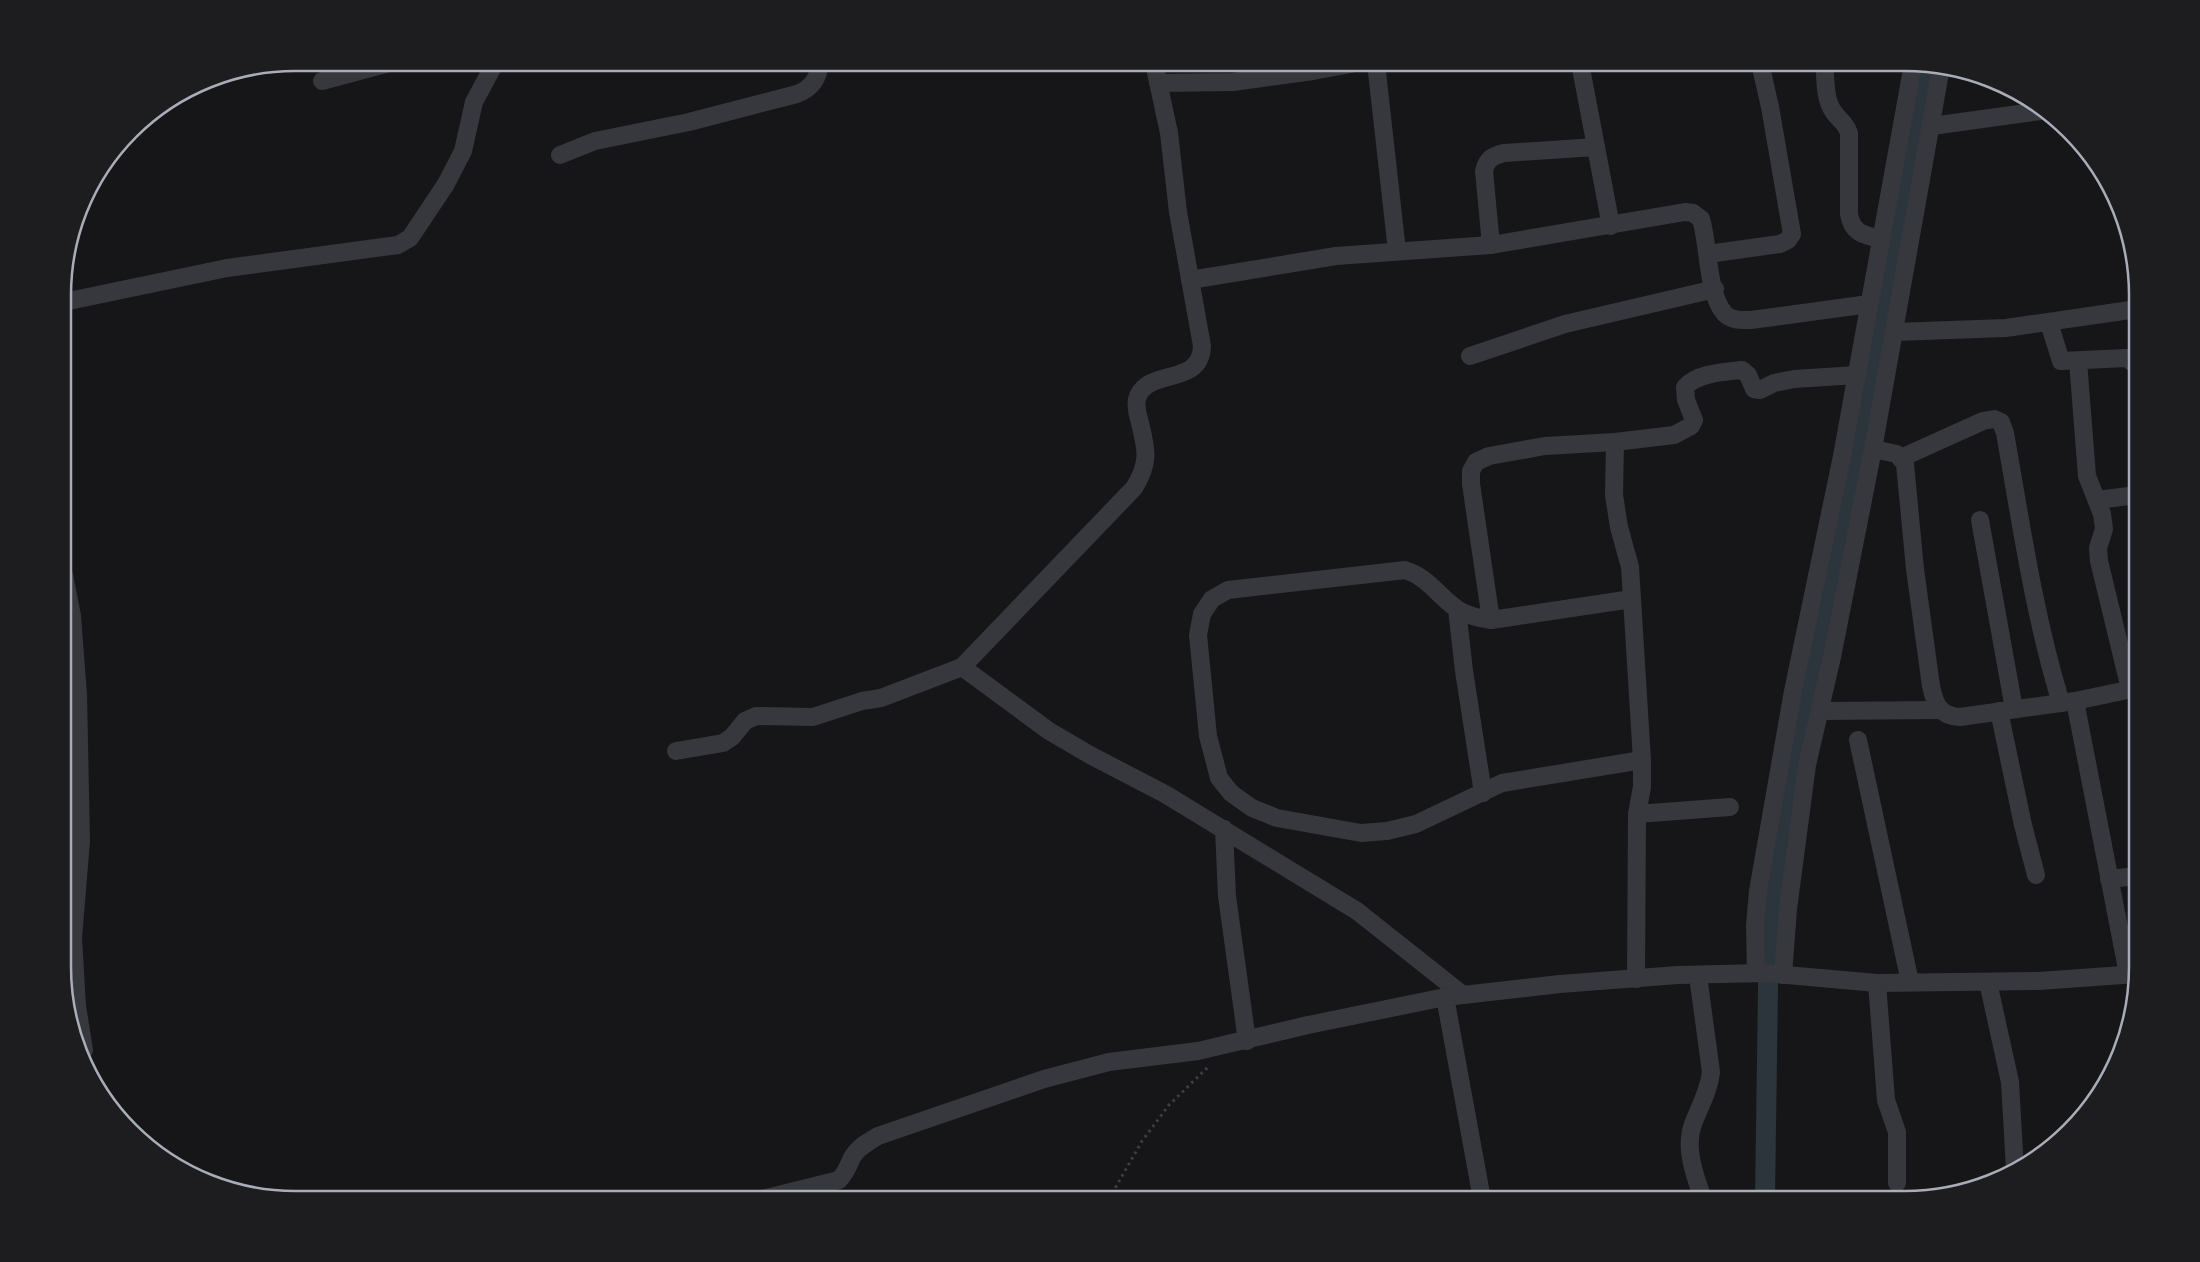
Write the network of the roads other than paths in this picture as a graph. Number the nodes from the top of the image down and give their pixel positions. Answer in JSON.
{"nodes":[{"id":1,"x":357,"y":71,"type":"edge"},
{"id":2,"x":490,"y":71,"type":"edge"},
{"id":3,"x":817,"y":71,"type":"edge"},
{"id":4,"x":1156,"y":71,"type":"edge"},
{"id":5,"x":1291,"y":71,"type":"edge"},
{"id":6,"x":1377,"y":71,"type":"edge"},
{"id":7,"x":1582,"y":71,"type":"edge"},
{"id":8,"x":1762,"y":71,"type":"edge"},
{"id":9,"x":1825,"y":71,"type":"edge"},
{"id":10,"x":1913,"y":72,"type":"edge"},
{"id":11,"x":1940,"y":74,"type":"edge"},
{"id":12,"x":322,"y":81,"type":"dead end"},
{"id":13,"x":1158,"y":83,"type":"junction"},
{"id":14,"x":2033,"y":112,"type":"edge"},
{"id":15,"x":1932,"y":126,"type":"junction"},
{"id":16,"x":1596,"y":147,"type":"junction"},
{"id":17,"x":560,"y":155,"type":"dead end"},
{"id":18,"x":1611,"y":226,"type":"junction"},
{"id":19,"x":1881,"y":239,"type":"junction"},
{"id":20,"x":1491,"y":245,"type":"junction"},
{"id":21,"x":1397,"y":251,"type":"junction"},
{"id":22,"x":1708,"y":254,"type":"junction"},
{"id":23,"x":1190,"y":280,"type":"junction"},
{"id":24,"x":1714,"y":290,"type":"junction"},
{"id":25,"x":71,"y":301,"type":"edge"},
{"id":26,"x":1869,"y":304,"type":"junction"},
{"id":27,"x":2129,"y":310,"type":"edge"},
{"id":28,"x":2049,"y":323,"type":"junction"},
{"id":29,"x":1895,"y":332,"type":"junction"},
{"id":30,"x":1470,"y":356,"type":"dead end"},
{"id":31,"x":2129,"y":360,"type":"edge"},
{"id":32,"x":2078,"y":361,"type":"junction"},
{"id":33,"x":1857,"y":375,"type":"junction"},
{"id":34,"x":1615,"y":442,"type":"junction"},
{"id":35,"x":1873,"y":450,"type":"junction"},
{"id":36,"x":1901,"y":458,"type":"junction"},
{"id":37,"x":2129,"y":497,"type":"edge"},
{"id":38,"x":2098,"y":500,"type":"junction"},
{"id":39,"x":1980,"y":520,"type":"dead end"},
{"id":40,"x":1632,"y":599,"type":"junction"},
{"id":41,"x":1457,"y":609,"type":"junction"},
{"id":42,"x":71,"y":611,"type":"edge"},
{"id":43,"x":1491,"y":620,"type":"junction"},
{"id":44,"x":962,"y":667,"type":"junction"},
{"id":45,"x":2129,"y":674,"type":"edge"},
{"id":46,"x":2129,"y":690,"type":"edge"},
{"id":47,"x":2068,"y":702,"type":"junction"},
{"id":48,"x":1940,"y":710,"type":"junction"},
{"id":49,"x":2007,"y":710,"type":"junction"},
{"id":50,"x":1820,"y":711,"type":"junction"},
{"id":51,"x":1858,"y":740,"type":"dead end"},
{"id":52,"x":676,"y":751,"type":"dead end"},
{"id":53,"x":1642,"y":760,"type":"junction"},
{"id":54,"x":1483,"y":793,"type":"junction"},
{"id":55,"x":1730,"y":807,"type":"dead end"},
{"id":56,"x":1637,"y":814,"type":"junction"},
{"id":57,"x":1224,"y":829,"type":"junction"},
{"id":58,"x":2036,"y":875,"type":"dead end"},
{"id":59,"x":2129,"y":877,"type":"edge"},
{"id":60,"x":2109,"y":879,"type":"junction"},
{"id":61,"x":71,"y":934,"type":"edge"},
{"id":62,"x":2129,"y":958,"type":"edge"},
{"id":63,"x":71,"y":966,"type":"edge"},
{"id":64,"x":1770,"y":974,"type":"junction"},
{"id":65,"x":2128,"y":974,"type":"edge"},
{"id":66,"x":1698,"y":976,"type":"junction"},
{"id":67,"x":1636,"y":979,"type":"junction"},
{"id":68,"x":1910,"y":982,"type":"junction"},
{"id":69,"x":1988,"y":982,"type":"junction"},
{"id":70,"x":1877,"y":983,"type":"junction"},
{"id":71,"x":1463,"y":995,"type":"junction"},
{"id":72,"x":1445,"y":997,"type":"junction"},
{"id":73,"x":81,"y":1033,"type":"edge"},
{"id":74,"x":1247,"y":1041,"type":"junction"},
{"id":75,"x":2015,"y":1162,"type":"edge"},
{"id":76,"x":1897,"y":1183,"type":"dead end"},
{"id":77,"x":794,"y":1191,"type":"edge"},
{"id":78,"x":1481,"y":1191,"type":"edge"},
{"id":79,"x":1701,"y":1191,"type":"edge"}],
"edges":[{"from":1,"to":12,"type":"street"},
{"from":2,"to":25,"type":"street"},
{"from":3,"to":17,"type":"street"},
{"from":4,"to":13,"type":"street"},
{"from":5,"to":13,"type":"street"},
{"from":6,"to":21,"type":"street"},
{"from":7,"to":16,"type":"street"},
{"from":8,"to":22,"type":"street"},
{"from":9,"to":19,"type":"street"},
{"from":10,"to":19,"type":"street"},
{"from":11,"to":15,"type":"street"},
{"from":13,"to":23,"type":"street"},
{"from":14,"to":15,"type":"street"},
{"from":15,"to":29,"type":"street"},
{"from":16,"to":18,"type":"street"},
{"from":16,"to":20,"type":"street"},
{"from":18,"to":20,"type":"street"},
{"from":18,"to":22,"type":"street"},
{"from":19,"to":26,"type":"street"},
{"from":20,"to":21,"type":"street"},
{"from":21,"to":23,"type":"street"},
{"from":22,"to":24,"type":"street"},
{"from":23,"to":44,"type":"street"},
{"from":24,"to":26,"type":"street"},
{"from":24,"to":30,"type":"street"},
{"from":26,"to":33,"type":"street"},
{"from":27,"to":28,"type":"street"},
{"from":28,"to":29,"type":"street"},
{"from":28,"to":32,"type":"street"},
{"from":29,"to":35,"type":"street"},
{"from":31,"to":32,"type":"street"},
{"from":32,"to":38,"type":"street"},
{"from":33,"to":34,"type":"street"},
{"from":33,"to":64,"type":"street"},
{"from":34,"to":40,"type":"street"},
{"from":34,"to":43,"type":"street"},
{"from":35,"to":36,"type":"street"},
{"from":35,"to":50,"type":"street"},
{"from":36,"to":47,"type":"street"},
{"from":36,"to":48,"type":"street"},
{"from":37,"to":38,"type":"street"},
{"from":38,"to":45,"type":"street"},
{"from":39,"to":49,"type":"street"},
{"from":40,"to":43,"type":"street"},
{"from":40,"to":53,"type":"street"},
{"from":41,"to":43,"type":"street"},
{"from":41,"to":54,"type":"street"},
{"from":41,"to":54,"type":"street"},
{"from":42,"to":61,"type":"street"},
{"from":44,"to":52,"type":"street"},
{"from":44,"to":57,"type":"street"},
{"from":46,"to":47,"type":"street"},
{"from":47,"to":49,"type":"street"},
{"from":47,"to":60,"type":"street"},
{"from":48,"to":49,"type":"street"},
{"from":48,"to":50,"type":"street"},
{"from":49,"to":58,"type":"street"},
{"from":50,"to":64,"type":"street"},
{"from":51,"to":68,"type":"street"},
{"from":53,"to":54,"type":"street"},
{"from":53,"to":56,"type":"street"},
{"from":55,"to":56,"type":"street"},
{"from":56,"to":67,"type":"street"},
{"from":57,"to":71,"type":"street"},
{"from":57,"to":74,"type":"street"},
{"from":59,"to":60,"type":"street"},
{"from":60,"to":62,"type":"street"},
{"from":63,"to":73,"type":"street"},
{"from":64,"to":66,"type":"street"},
{"from":64,"to":70,"type":"street"},
{"from":65,"to":69,"type":"street"},
{"from":66,"to":67,"type":"street"},
{"from":66,"to":79,"type":"street"},
{"from":67,"to":71,"type":"street"},
{"from":68,"to":69,"type":"street"},
{"from":68,"to":70,"type":"street"},
{"from":69,"to":75,"type":"street"},
{"from":70,"to":76,"type":"street"},
{"from":71,"to":72,"type":"street"},
{"from":72,"to":74,"type":"street"},
{"from":72,"to":78,"type":"street"},
{"from":74,"to":77,"type":"street"}]}
